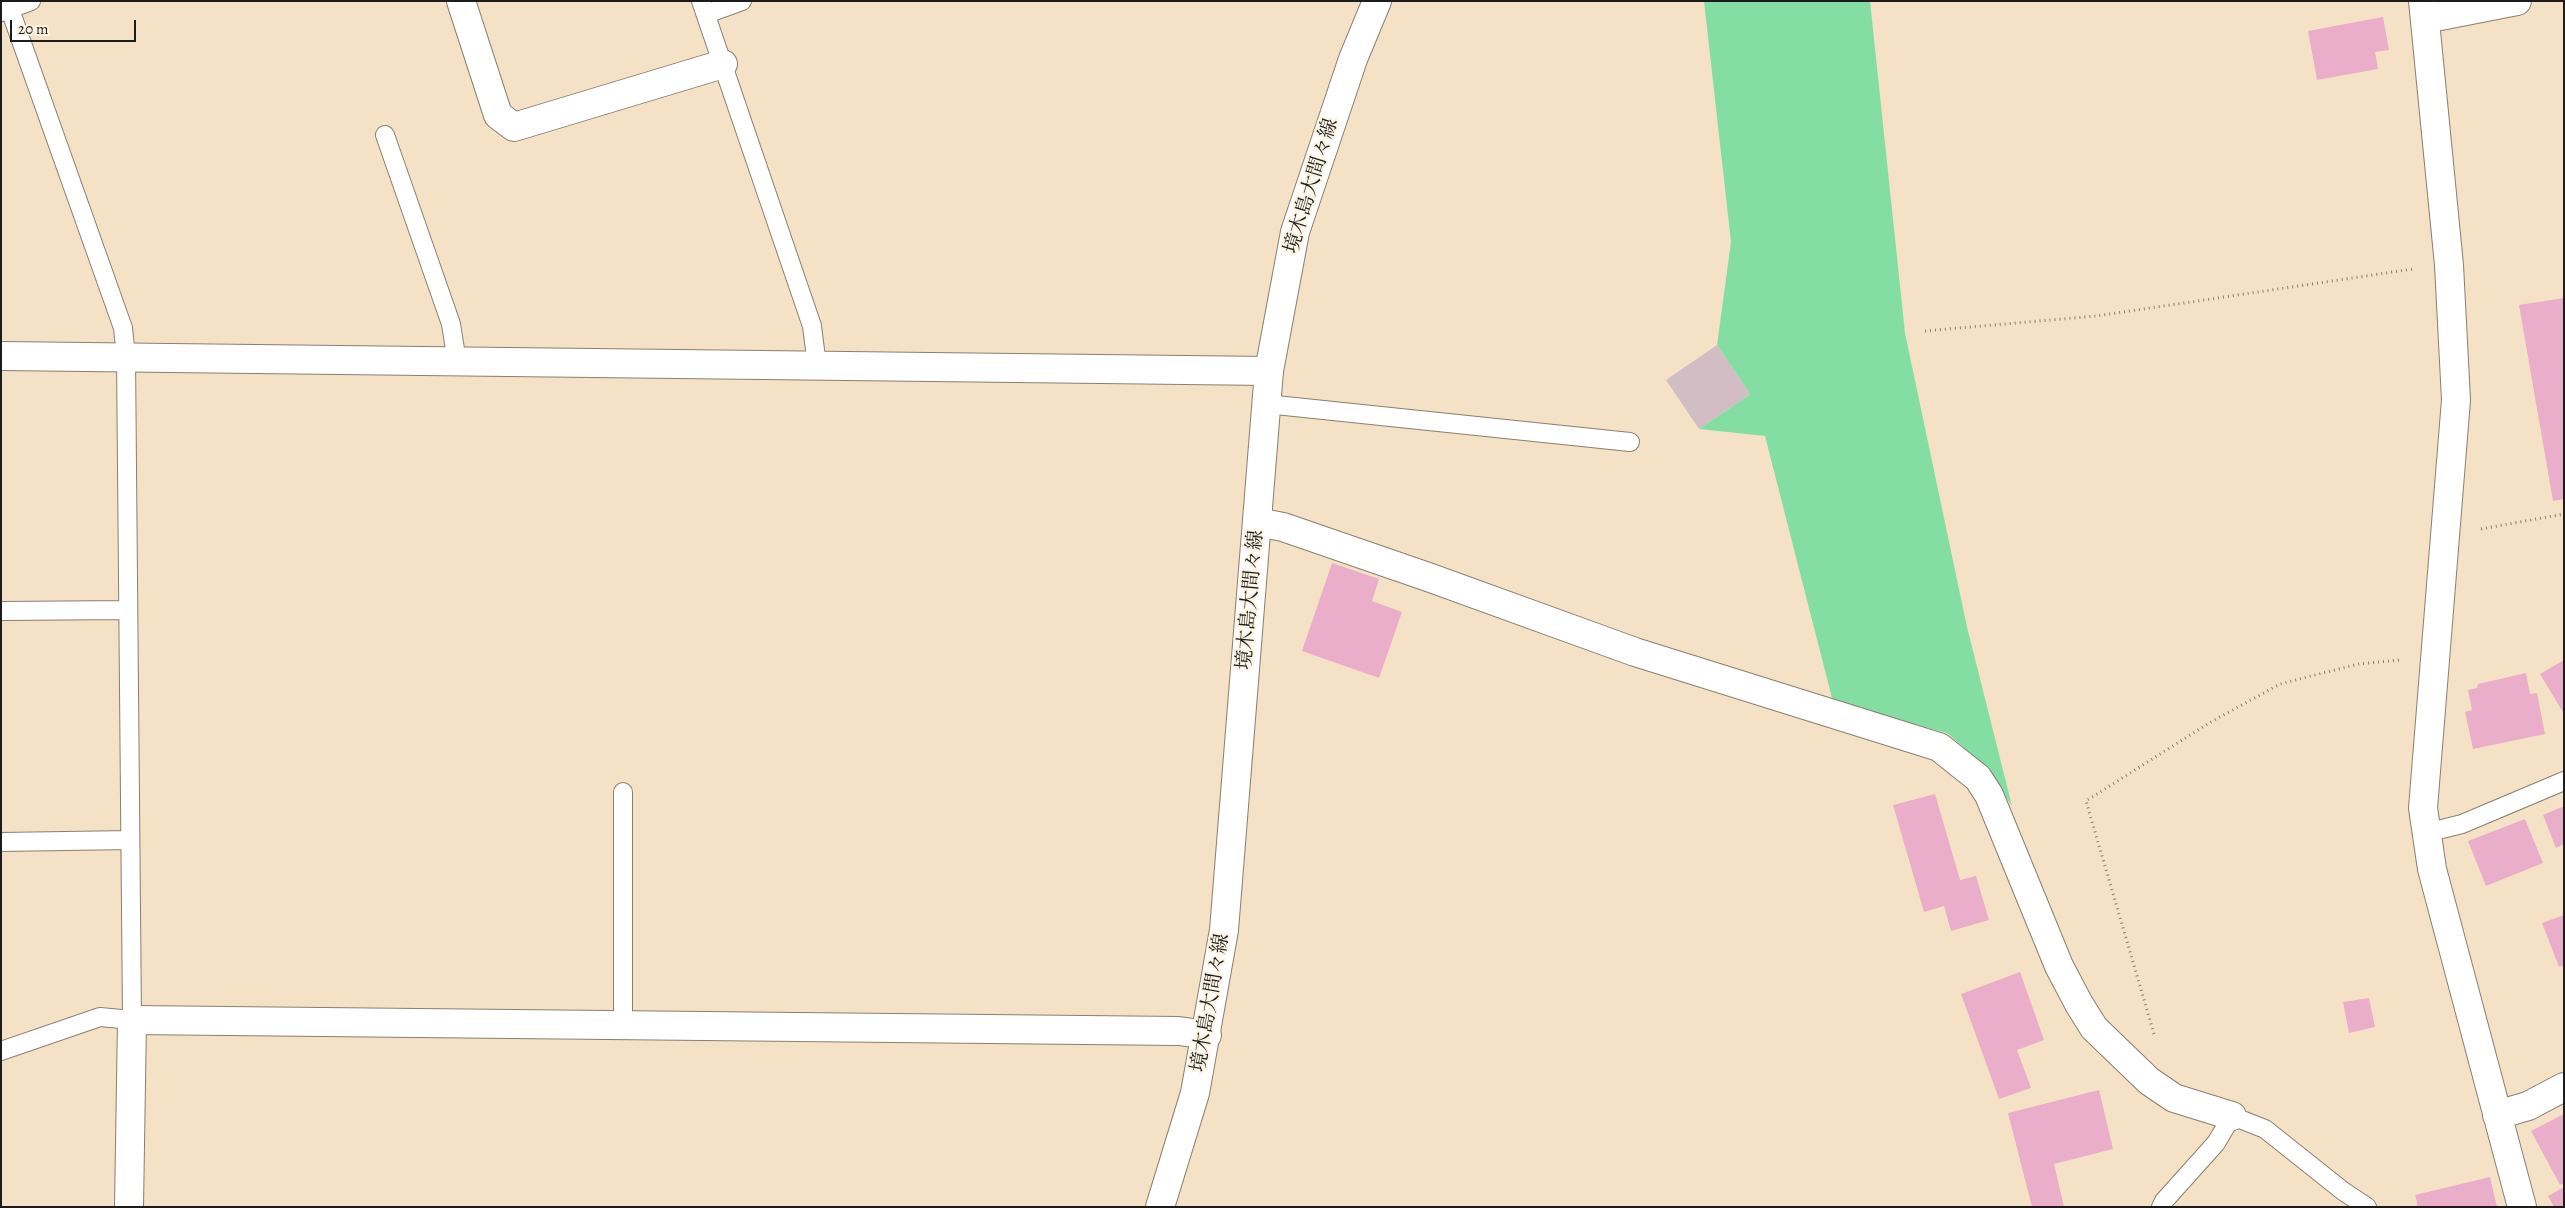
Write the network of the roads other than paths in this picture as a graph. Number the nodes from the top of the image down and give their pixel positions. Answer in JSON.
{"nodes":[{"id":1,"x":31,"y":1,"type":"edge"},
{"id":2,"x":461,"y":1,"type":"edge"},
{"id":3,"x":742,"y":1,"type":"edge"},
{"id":4,"x":1377,"y":1,"type":"edge"},
{"id":5,"x":2516,"y":1,"type":"edge"},
{"id":6,"x":6,"y":7,"type":"edge"},
{"id":7,"x":703,"y":8,"type":"edge"},
{"id":8,"x":2424,"y":10,"type":"edge"},
{"id":9,"x":723,"y":64,"type":"junction"},
{"id":10,"x":385,"y":135,"type":"dead end"},
{"id":11,"x":1,"y":356,"type":"edge"},
{"id":12,"x":126,"y":357,"type":"junction"},
{"id":13,"x":457,"y":362,"type":"junction"},
{"id":14,"x":817,"y":366,"type":"junction"},
{"id":15,"x":1269,"y":371,"type":"junction"},
{"id":16,"x":1266,"y":404,"type":"junction"},
{"id":17,"x":1630,"y":442,"type":"dead end"},
{"id":18,"x":1257,"y":522,"type":"junction"},
{"id":19,"x":128,"y":610,"type":"junction"},
{"id":20,"x":1,"y":611,"type":"edge"},
{"id":21,"x":2564,"y":781,"type":"edge"},
{"id":22,"x":623,"y":792,"type":"dead end"},
{"id":23,"x":2426,"y":834,"type":"junction"},
{"id":24,"x":130,"y":840,"type":"junction"},
{"id":25,"x":1,"y":842,"type":"edge"},
{"id":26,"x":132,"y":1020,"type":"junction"},
{"id":27,"x":622,"y":1025,"type":"junction"},
{"id":28,"x":1207,"y":1035,"type":"junction"},
{"id":29,"x":1,"y":1051,"type":"edge"},
{"id":30,"x":2564,"y":1088,"type":"edge"},
{"id":31,"x":2498,"y":1115,"type":"junction"},
{"id":32,"x":2232,"y":1116,"type":"junction"},
{"id":33,"x":129,"y":1207,"type":"edge"},
{"id":34,"x":1160,"y":1207,"type":"edge"},
{"id":35,"x":2161,"y":1207,"type":"edge"},
{"id":36,"x":2367,"y":1207,"type":"edge"},
{"id":37,"x":2522,"y":1207,"type":"edge"}],
"edges":[{"from":1,"to":6,"type":"lane"},
{"from":2,"to":9,"type":"street"},
{"from":3,"to":7,"type":"lane"},
{"from":4,"to":15,"type":"street","name":"境木島大間々線"},
{"from":5,"to":8,"type":"street"},
{"from":6,"to":12,"type":"lane"},
{"from":7,"to":9,"type":"lane"},
{"from":8,"to":23,"type":"street"},
{"from":9,"to":14,"type":"lane"},
{"from":10,"to":13,"type":"lane"},
{"from":11,"to":12,"type":"street"},
{"from":12,"to":13,"type":"street"},
{"from":12,"to":19,"type":"lane"},
{"from":13,"to":14,"type":"street"},
{"from":14,"to":15,"type":"street"},
{"from":15,"to":16,"type":"street","name":"境木島大間々線"},
{"from":16,"to":17,"type":"lane"},
{"from":16,"to":18,"type":"street","name":"境木島大間々線"},
{"from":18,"to":28,"type":"street","name":"境木島大間々線"},
{"from":18,"to":32,"type":"street"},
{"from":19,"to":20,"type":"lane"},
{"from":19,"to":24,"type":"lane"},
{"from":21,"to":23,"type":"lane"},
{"from":22,"to":27,"type":"lane"},
{"from":23,"to":31,"type":"street"},
{"from":24,"to":25,"type":"lane"},
{"from":24,"to":26,"type":"lane"},
{"from":26,"to":27,"type":"street"},
{"from":26,"to":29,"type":"lane"},
{"from":26,"to":33,"type":"street"},
{"from":27,"to":28,"type":"street"},
{"from":28,"to":34,"type":"street","name":"境木島大間々線"},
{"from":30,"to":31,"type":"street"},
{"from":31,"to":37,"type":"street"},
{"from":32,"to":35,"type":"lane"},
{"from":32,"to":36,"type":"lane"}]}
